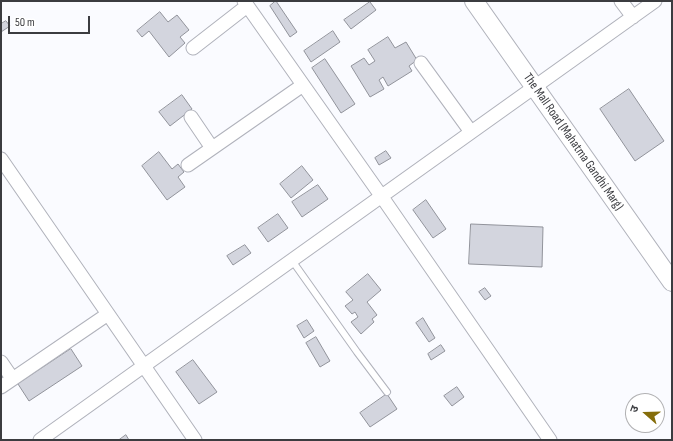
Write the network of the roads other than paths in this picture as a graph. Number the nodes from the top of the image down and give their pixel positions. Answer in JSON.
{"nodes":[{"id":1,"x":474,"y":1,"type":"edge"},
{"id":2,"x":621,"y":1,"type":"edge"},
{"id":3,"x":655,"y":1,"type":"edge"},
{"id":4,"x":245,"y":4,"type":"edge"},
{"id":5,"x":633,"y":17,"type":"junction"},
{"id":6,"x":193,"y":48,"type":"dead end"},
{"id":7,"x":421,"y":63,"type":"dead end"},
{"id":8,"x":303,"y":85,"type":"junction"},
{"id":9,"x":534,"y":87,"type":"junction"},
{"id":10,"x":191,"y":117,"type":"dead end"},
{"id":11,"x":471,"y":132,"type":"junction"},
{"id":12,"x":212,"y":148,"type":"junction"},
{"id":13,"x":1,"y":159,"type":"edge"},
{"id":14,"x":188,"y":165,"type":"dead end"},
{"id":15,"x":382,"y":197,"type":"junction"},
{"id":16,"x":291,"y":259,"type":"junction"},
{"id":17,"x":672,"y":282,"type":"edge"},
{"id":18,"x":108,"y":314,"type":"junction"},
{"id":19,"x":1,"y":362,"type":"edge"},
{"id":20,"x":143,"y":366,"type":"junction"},
{"id":21,"x":12,"y":378,"type":"junction"},
{"id":22,"x":1,"y":387,"type":"edge"},
{"id":23,"x":387,"y":392,"type":"dead end"},
{"id":24,"x":40,"y":440,"type":"edge"},
{"id":25,"x":195,"y":440,"type":"edge"},
{"id":26,"x":550,"y":440,"type":"edge"}],
"edges":[{"from":1,"to":9,"type":"street","name":"The Mall Road (Mahatma Gandhi Marg)"},
{"from":2,"to":5,"type":"street"},
{"from":3,"to":5,"type":"street"},
{"from":4,"to":6,"type":"street"},
{"from":4,"to":8,"type":"street"},
{"from":5,"to":9,"type":"street"},
{"from":7,"to":11,"type":"street"},
{"from":8,"to":12,"type":"street"},
{"from":8,"to":15,"type":"street"},
{"from":9,"to":11,"type":"street"},
{"from":9,"to":17,"type":"street","name":"The Mall Road (Mahatma Gandhi Marg)"},
{"from":10,"to":12,"type":"street"},
{"from":11,"to":15,"type":"street"},
{"from":12,"to":14,"type":"street"},
{"from":13,"to":18,"type":"street"},
{"from":15,"to":16,"type":"street"},
{"from":15,"to":26,"type":"street"},
{"from":16,"to":20,"type":"street"},
{"from":16,"to":23,"type":"lane"},
{"from":18,"to":20,"type":"street"},
{"from":18,"to":21,"type":"street"},
{"from":19,"to":21,"type":"street"},
{"from":20,"to":24,"type":"street"},
{"from":20,"to":25,"type":"street"},
{"from":21,"to":22,"type":"street"}]}
